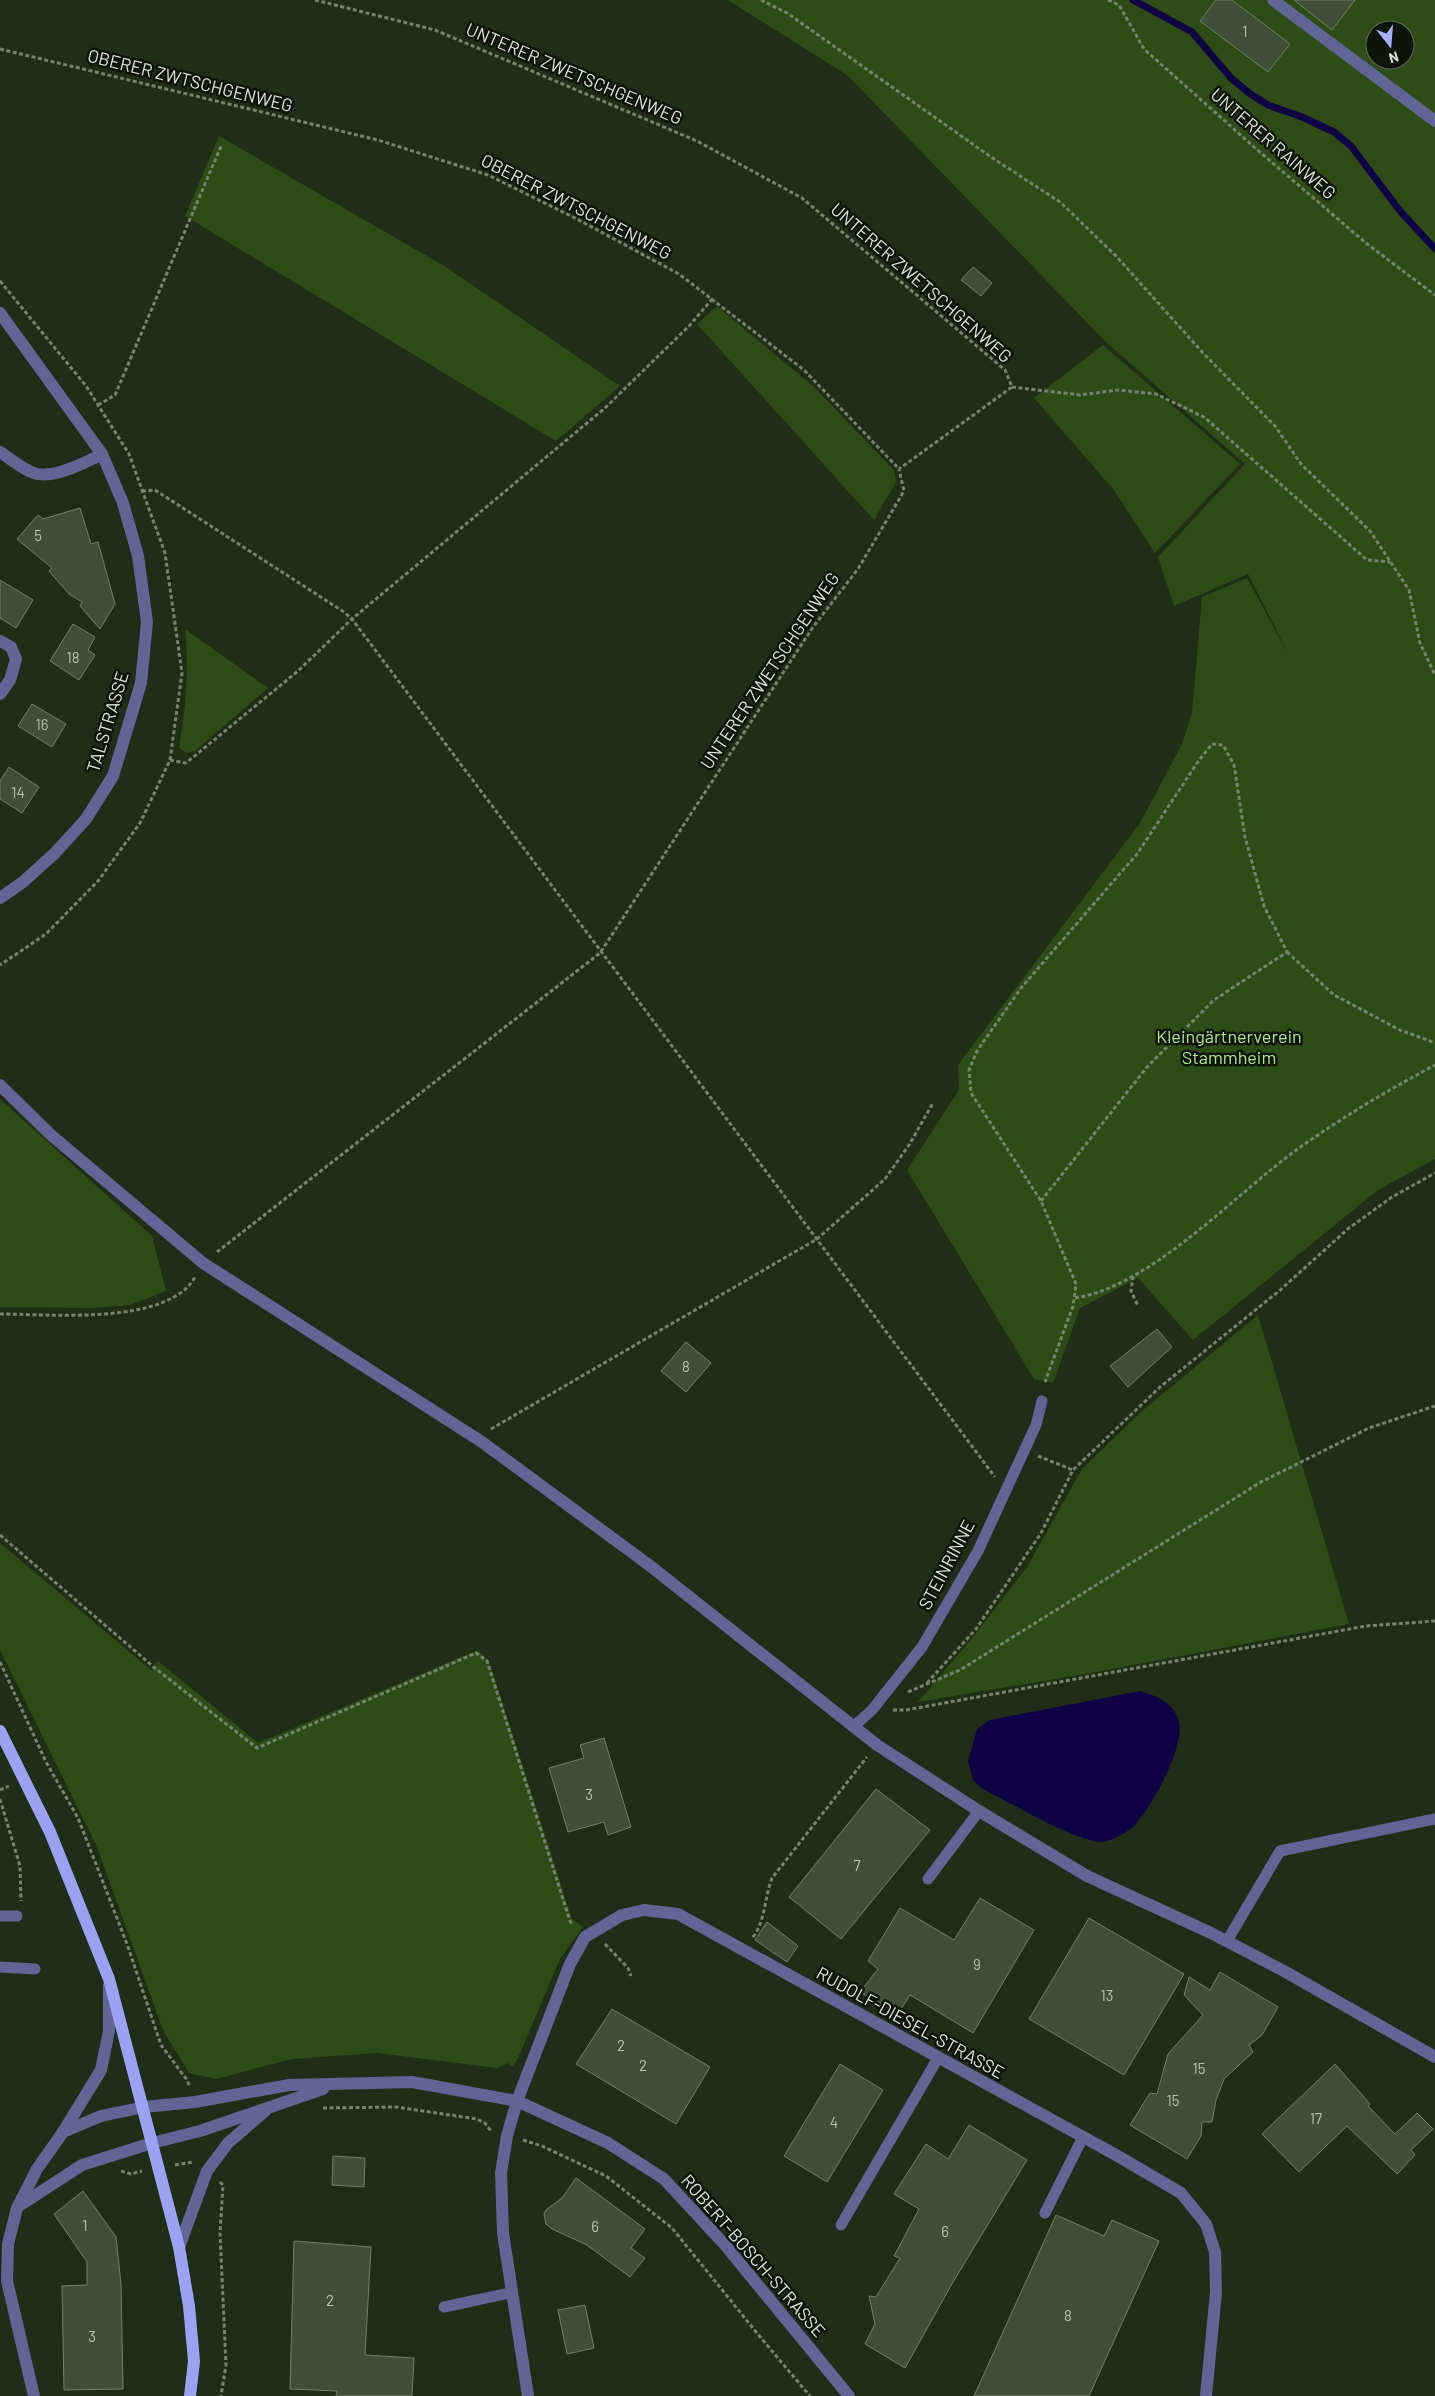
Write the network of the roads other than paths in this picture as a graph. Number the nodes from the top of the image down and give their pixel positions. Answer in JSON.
{"nodes":[{"id":1,"x":1273,"y":0,"type":"edge"},
{"id":2,"x":1435,"y":121,"type":"edge"},
{"id":3,"x":0,"y":313,"type":"edge"},
{"id":4,"x":0,"y":452,"type":"edge"},
{"id":5,"x":102,"y":454,"type":"junction"},
{"id":6,"x":0,"y":641,"type":"edge"},
{"id":7,"x":0,"y":694,"type":"edge"},
{"id":8,"x":0,"y":898,"type":"edge"},
{"id":9,"x":0,"y":1085,"type":"edge"},
{"id":10,"x":1042,"y":1401,"type":"dead end"},
{"id":11,"x":853,"y":1727,"type":"junction"},
{"id":12,"x":0,"y":1731,"type":"edge"},
{"id":13,"x":979,"y":1811,"type":"junction"},
{"id":14,"x":1435,"y":1819,"type":"edge"},
{"id":15,"x":928,"y":1880,"type":"dead end"},
{"id":16,"x":0,"y":1916,"type":"edge"},
{"id":17,"x":16,"y":1916,"type":"road end"},
{"id":18,"x":1227,"y":1941,"type":"junction"},
{"id":19,"x":0,"y":1967,"type":"edge"},
{"id":20,"x":35,"y":1968,"type":"dead end"},
{"id":21,"x":109,"y":1979,"type":"junction"},
{"id":22,"x":1435,"y":2057,"type":"edge"},
{"id":23,"x":938,"y":2058,"type":"junction"},
{"id":24,"x":332,"y":2086,"type":"junction"},
{"id":25,"x":517,"y":2101,"type":"junction"},
{"id":26,"x":270,"y":2106,"type":"junction"},
{"id":27,"x":144,"y":2107,"type":"junction"},
{"id":28,"x":63,"y":2132,"type":"junction"},
{"id":29,"x":1083,"y":2137,"type":"junction"},
{"id":30,"x":152,"y":2143,"type":"junction"},
{"id":31,"x":18,"y":2208,"type":"junction"},
{"id":32,"x":1045,"y":2213,"type":"dead end"},
{"id":33,"x":840,"y":2225,"type":"dead end"},
{"id":34,"x":179,"y":2247,"type":"junction"},
{"id":35,"x":510,"y":2293,"type":"junction"},
{"id":36,"x":444,"y":2307,"type":"dead end"},
{"id":37,"x":34,"y":2396,"type":"edge"},
{"id":38,"x":190,"y":2396,"type":"edge"},
{"id":39,"x":528,"y":2396,"type":"edge"},
{"id":40,"x":849,"y":2396,"type":"edge"},
{"id":41,"x":1206,"y":2396,"type":"edge"}],
"edges":[{"from":1,"to":2,"type":"street"},
{"from":3,"to":5,"type":"street","name":"TALSTRASSE"},
{"from":4,"to":5,"type":"street"},
{"from":5,"to":8,"type":"street","name":"TALSTRASSE"},
{"from":6,"to":7,"type":"street"},
{"from":9,"to":11,"type":"street"},
{"from":10,"to":11,"type":"lane","name":"STEINRINNE"},
{"from":11,"to":13,"type":"street"},
{"from":12,"to":21,"type":"main road"},
{"from":13,"to":15,"type":"lane"},
{"from":13,"to":18,"type":"street"},
{"from":14,"to":18,"type":"lane"},
{"from":16,"to":17,"type":"lane"},
{"from":18,"to":22,"type":"street"},
{"from":19,"to":20,"type":"lane"},
{"from":21,"to":27,"type":"main road"},
{"from":21,"to":28,"type":"street"},
{"from":23,"to":25,"type":"street","name":"RUDOLF-DIESEL-STRASSE"},
{"from":23,"to":29,"type":"street","name":"RUDOLF-DIESEL-STRASSE"},
{"from":23,"to":33,"type":"lane"},
{"from":24,"to":25,"type":"street","name":"ROBERT-BOSCH-STRASSE"},
{"from":24,"to":26,"type":"street","name":"ROBERT-BOSCH-STRASSE"},
{"from":24,"to":27,"type":"street","name":"ROBERT-BOSCH-STRASSE"},
{"from":25,"to":35,"type":"street"},
{"from":25,"to":40,"type":"street","name":"ROBERT-BOSCH-STRASSE"},
{"from":26,"to":30,"type":"street","name":"ROBERT-BOSCH-STRASSE"},
{"from":26,"to":34,"type":"street","name":"ROBERT-BOSCH-STRASSE"},
{"from":27,"to":28,"type":"street","name":"ROBERT-BOSCH-STRASSE"},
{"from":27,"to":30,"type":"main road"},
{"from":28,"to":31,"type":"street"},
{"from":29,"to":32,"type":"lane"},
{"from":29,"to":41,"type":"street","name":"RUDOLF-DIESEL-STRASSE"},
{"from":30,"to":31,"type":"street","name":"ROBERT-BOSCH-STRASSE"},
{"from":30,"to":34,"type":"main road"},
{"from":31,"to":37,"type":"street"},
{"from":34,"to":38,"type":"main road"},
{"from":35,"to":36,"type":"lane"},
{"from":35,"to":39,"type":"street"}]}
